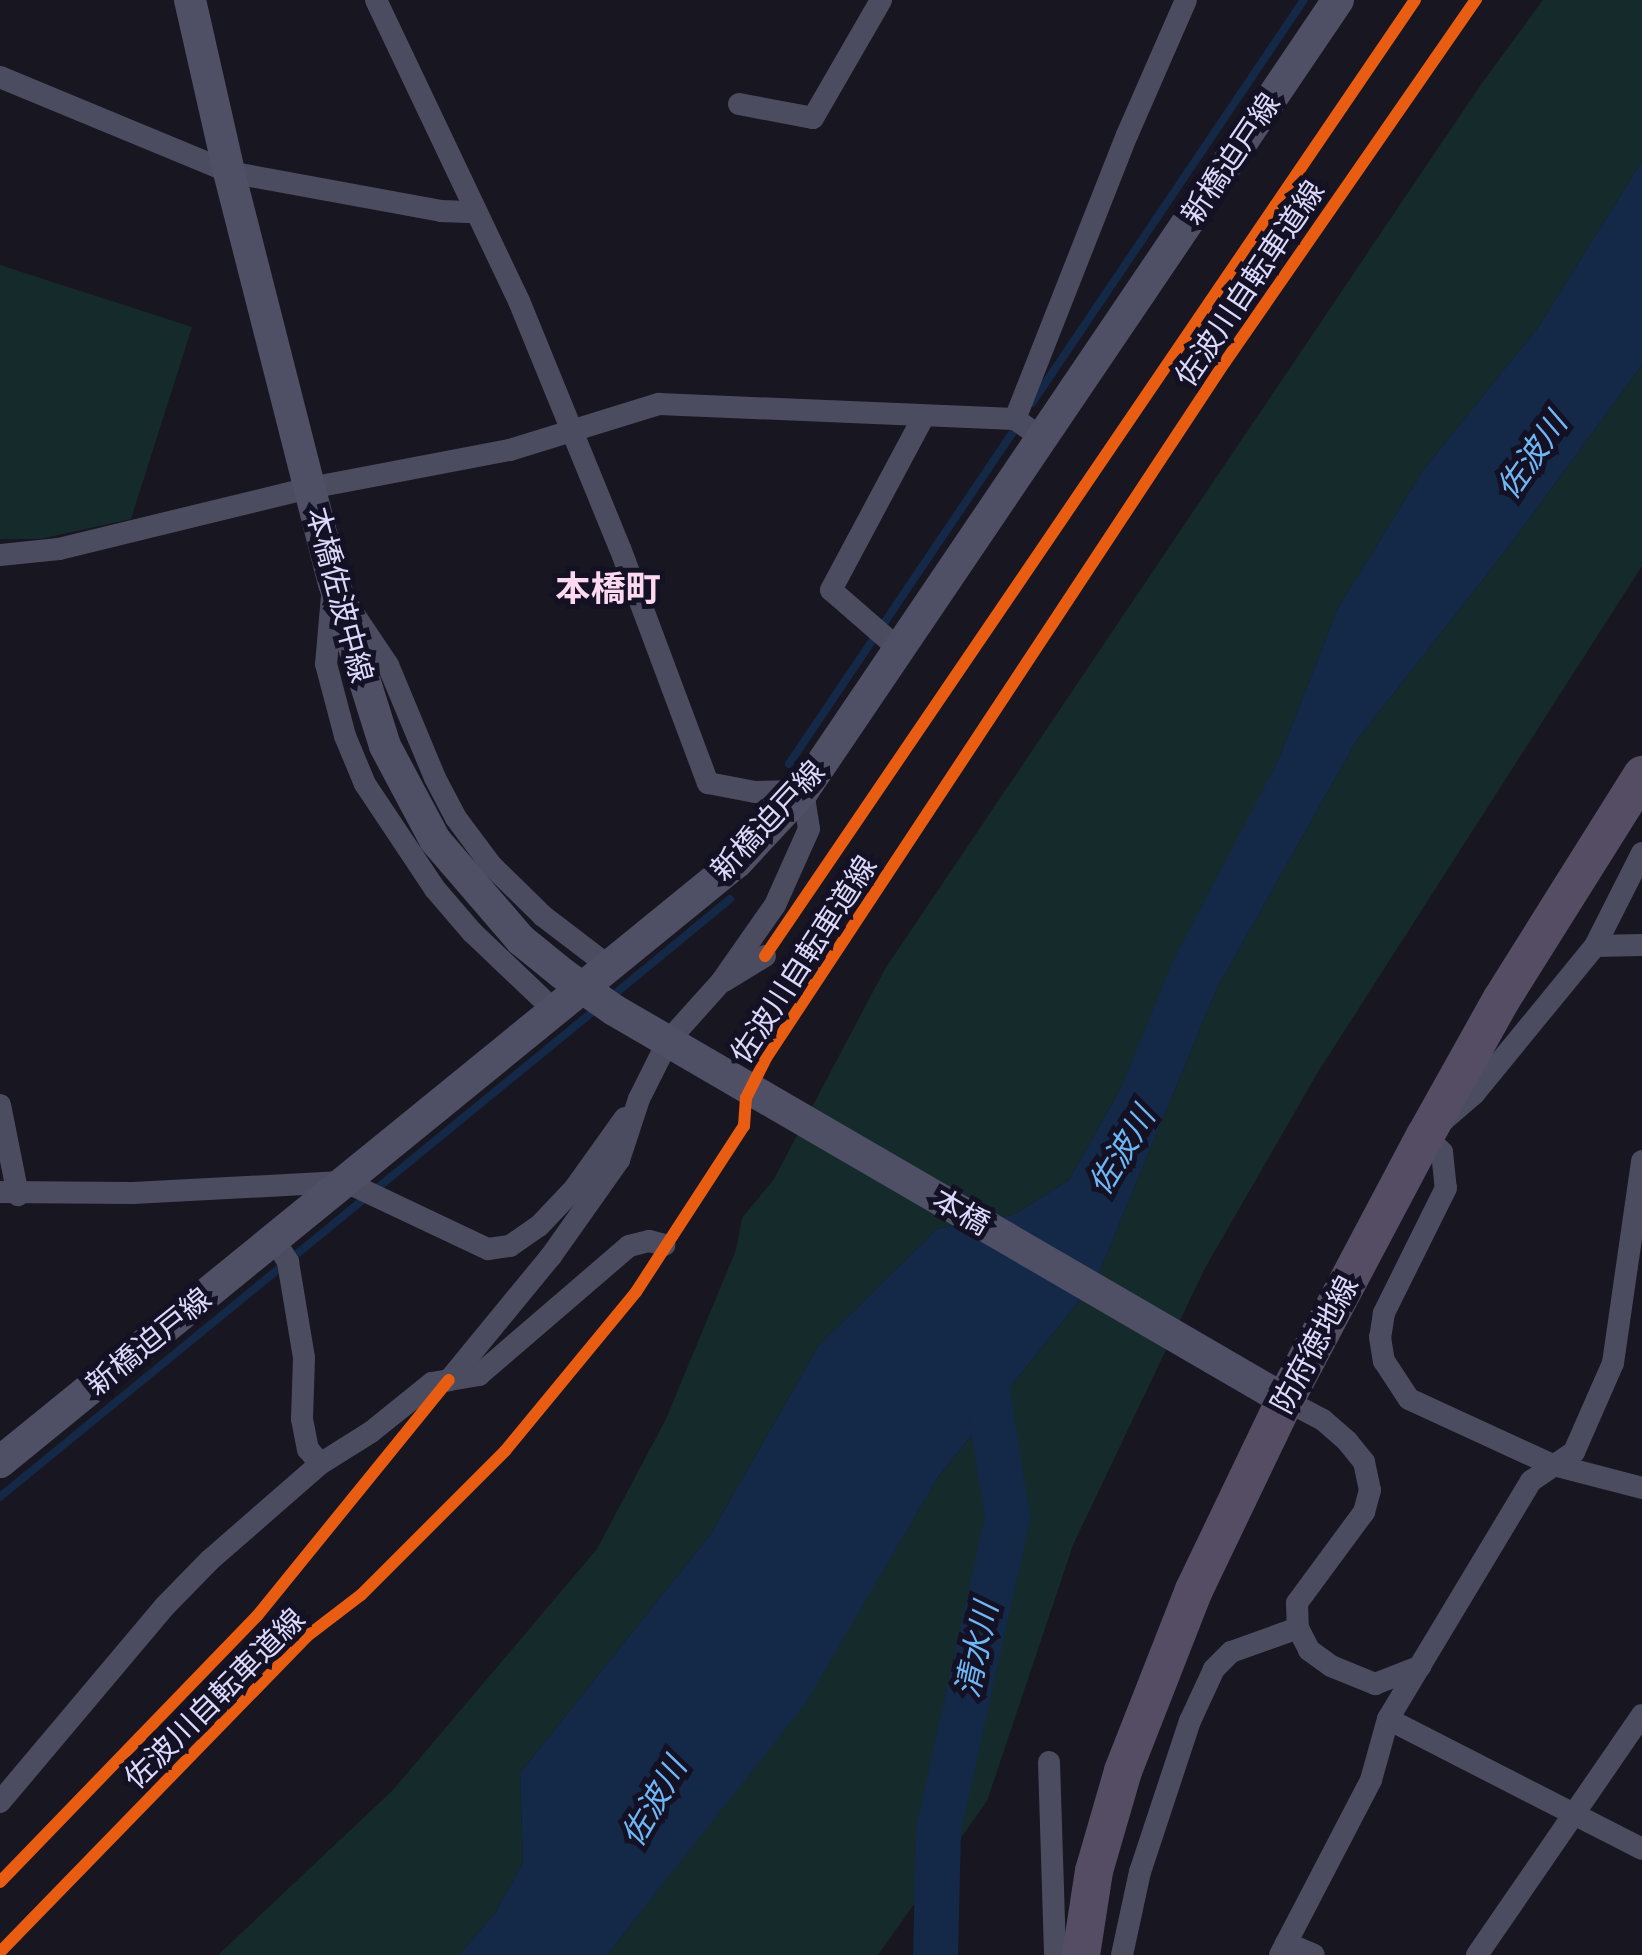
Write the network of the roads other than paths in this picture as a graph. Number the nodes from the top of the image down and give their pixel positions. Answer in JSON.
{"nodes":[{"id":1,"x":190,"y":0,"type":"edge"},
{"id":2,"x":376,"y":0,"type":"edge"},
{"id":3,"x":881,"y":0,"type":"edge"},
{"id":4,"x":1186,"y":0,"type":"edge"},
{"id":5,"x":1338,"y":0,"type":"edge"},
{"id":6,"x":0,"y":77,"type":"edge"},
{"id":7,"x":739,"y":104,"type":"dead end"},
{"id":8,"x":229,"y":172,"type":"junction"},
{"id":9,"x":475,"y":212,"type":"junction"},
{"id":10,"x":924,"y":416,"type":"junction"},
{"id":11,"x":1016,"y":419,"type":"junction"},
{"id":12,"x":570,"y":432,"type":"junction"},
{"id":13,"x":1042,"y":438,"type":"junction"},
{"id":14,"x":310,"y":488,"type":"junction"},
{"id":15,"x":0,"y":555,"type":"edge"},
{"id":16,"x":334,"y":583,"type":"junction"},
{"id":17,"x":900,"y":650,"type":"junction"},
{"id":18,"x":1642,"y":775,"type":"edge"},
{"id":19,"x":803,"y":791,"type":"junction"},
{"id":20,"x":1642,"y":853,"type":"edge"},
{"id":21,"x":1595,"y":946,"type":"junction"},
{"id":22,"x":1642,"y":946,"type":"edge"},
{"id":23,"x":766,"y":956,"type":"dead end"},
{"id":24,"x":610,"y":967,"type":"junction"},
{"id":25,"x":721,"y":982,"type":"junction"},
{"id":26,"x":556,"y":1012,"type":"junction"},
{"id":27,"x":668,"y":1040,"type":"junction"},
{"id":28,"x":700,"y":1060,"type":"joint"},
{"id":29,"x":639,"y":1099,"type":"junction"},
{"id":30,"x":0,"y":1105,"type":"edge"},
{"id":31,"x":1426,"y":1136,"type":"junction"},
{"id":32,"x":1642,"y":1162,"type":"edge"},
{"id":33,"x":346,"y":1182,"type":"junction"},
{"id":34,"x":9,"y":1194,"type":"edge"},
{"id":35,"x":274,"y":1241,"type":"junction"},
{"id":36,"x":664,"y":1246,"type":"dead end"},
{"id":37,"x":450,"y":1380,"type":"junction"},
{"id":38,"x":1285,"y":1400,"type":"junction"},
{"id":39,"x":0,"y":1462,"type":"edge"},
{"id":40,"x":320,"y":1464,"type":"junction"},
{"id":41,"x":1550,"y":1464,"type":"junction"},
{"id":42,"x":1642,"y":1488,"type":"edge"},
{"id":43,"x":1298,"y":1628,"type":"junction"},
{"id":44,"x":1421,"y":1666,"type":"junction"},
{"id":45,"x":1642,"y":1715,"type":"edge"},
{"id":46,"x":1388,"y":1719,"type":"junction"},
{"id":47,"x":1048,"y":1762,"type":"dead end"},
{"id":48,"x":0,"y":1802,"type":"edge"},
{"id":49,"x":1570,"y":1816,"type":"junction"},
{"id":50,"x":1642,"y":1850,"type":"edge"},
{"id":51,"x":1283,"y":1949,"type":"edge"},
{"id":52,"x":1055,"y":1955,"type":"edge"},
{"id":53,"x":1081,"y":1955,"type":"edge"},
{"id":54,"x":1122,"y":1955,"type":"edge"},
{"id":55,"x":1314,"y":1955,"type":"edge"},
{"id":56,"x":1477,"y":1955,"type":"edge"}],
"edges":[{"from":1,"to":8,"type":"street","name":"本橋佐波中線"},
{"from":2,"to":9,"type":"street"},
{"from":3,"to":7,"type":"street"},
{"from":4,"to":11,"type":"street"},
{"from":5,"to":13,"type":"street","name":"新橋迫戸線"},
{"from":6,"to":8,"type":"street"},
{"from":8,"to":9,"type":"street"},
{"from":8,"to":14,"type":"street","name":"本橋佐波中線"},
{"from":9,"to":12,"type":"street"},
{"from":10,"to":11,"type":"street"},
{"from":10,"to":12,"type":"street"},
{"from":10,"to":17,"type":"street"},
{"from":11,"to":13,"type":"street"},
{"from":12,"to":14,"type":"street"},
{"from":12,"to":19,"type":"street"},
{"from":13,"to":17,"type":"street","name":"新橋迫戸線"},
{"from":14,"to":15,"type":"street"},
{"from":14,"to":16,"type":"street","name":"本橋佐波中線"},
{"from":16,"to":24,"type":"street"},
{"from":16,"to":26,"type":"street"},
{"from":16,"to":27,"type":"street","name":"本橋佐波中線","bridge":true},
{"from":17,"to":19,"type":"street","name":"新橋迫戸線"},
{"from":18,"to":31,"type":"main road","name":"防府徳地線"},
{"from":19,"to":24,"type":"street","name":"新橋迫戸線"},
{"from":19,"to":25,"type":"street"},
{"from":20,"to":21,"type":"street"},
{"from":21,"to":22,"type":"street"},
{"from":21,"to":31,"type":"street"},
{"from":23,"to":25,"type":"street"},
{"from":24,"to":26,"type":"street","name":"新橋迫戸線"},
{"from":25,"to":27,"type":"street"},
{"from":26,"to":33,"type":"street","name":"新橋迫戸線"},
{"from":27,"to":28,"type":"street","name":"本橋佐波中線"},
{"from":27,"to":29,"type":"street"},
{"from":28,"to":38,"type":"street","name":"本橋"},
{"from":29,"to":33,"type":"street"},
{"from":29,"to":37,"type":"street"},
{"from":30,"to":34,"type":"street"},
{"from":31,"to":38,"type":"main road","name":"防府徳地線"},
{"from":31,"to":41,"type":"street"},
{"from":32,"to":41,"type":"street"},
{"from":33,"to":34,"type":"street"},
{"from":33,"to":35,"type":"street","name":"新橋迫戸線"},
{"from":35,"to":39,"type":"street","name":"新橋迫戸線"},
{"from":35,"to":40,"type":"street"},
{"from":36,"to":37,"type":"street"},
{"from":37,"to":40,"type":"street"},
{"from":38,"to":43,"type":"street"},
{"from":38,"to":53,"type":"main road","name":"防府徳地線"},
{"from":40,"to":48,"type":"street"},
{"from":41,"to":42,"type":"street"},
{"from":41,"to":44,"type":"street"},
{"from":43,"to":44,"type":"street"},
{"from":43,"to":54,"type":"street"},
{"from":44,"to":46,"type":"street"},
{"from":45,"to":49,"type":"street"},
{"from":46,"to":49,"type":"street"},
{"from":46,"to":51,"type":"street"},
{"from":47,"to":52,"type":"street"},
{"from":49,"to":50,"type":"street"},
{"from":49,"to":56,"type":"street"},
{"from":51,"to":55,"type":"street"}]}
